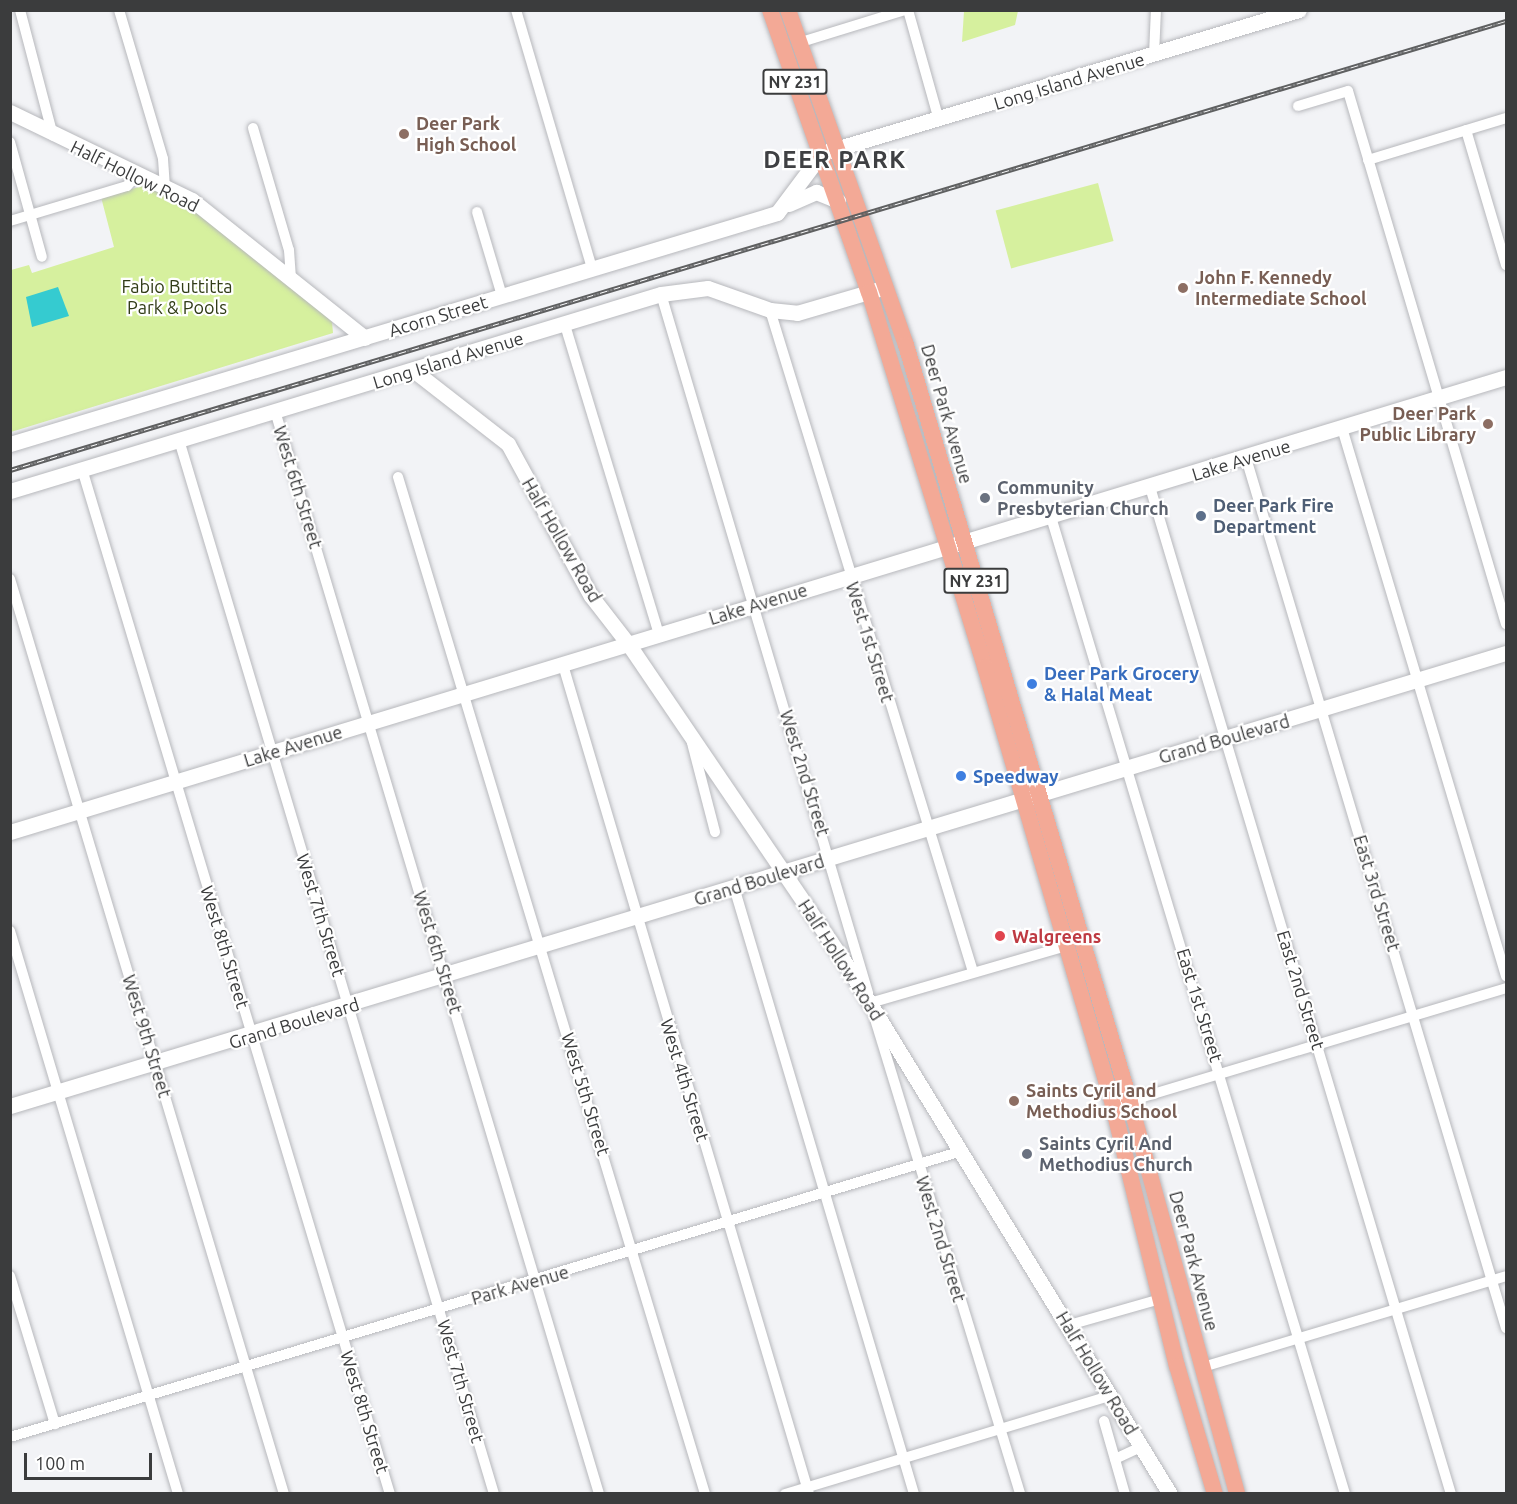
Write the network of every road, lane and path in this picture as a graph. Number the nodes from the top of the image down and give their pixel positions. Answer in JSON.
{"nodes":[{"id":1,"x":20,"y":10,"type":"edge"},
{"id":2,"x":119,"y":10,"type":"edge"},
{"id":3,"x":516,"y":10,"type":"edge"},
{"id":4,"x":770,"y":10,"type":"edge"},
{"id":5,"x":788,"y":10,"type":"edge"},
{"id":6,"x":907,"y":10,"type":"edge"},
{"id":7,"x":1156,"y":10,"type":"edge"},
{"id":8,"x":1299,"y":10,"type":"edge"},
{"id":9,"x":1263,"y":16,"type":"edge"},
{"id":10,"x":798,"y":43,"type":"junction"},
{"id":11,"x":1154,"y":55,"type":"junction"},
{"id":12,"x":1298,"y":106,"type":"dead end"},
{"id":13,"x":10,"y":112,"type":"edge"},
{"id":14,"x":1506,"y":118,"type":"edge"},
{"id":15,"x":939,"y":120,"type":"junction"},
{"id":16,"x":254,"y":128,"type":"dead end"},
{"id":17,"x":1466,"y":130,"type":"junction"},
{"id":18,"x":53,"y":136,"type":"junction"},
{"id":19,"x":10,"y":142,"type":"edge"},
{"id":20,"x":830,"y":151,"type":"junction"},
{"id":21,"x":1368,"y":160,"type":"junction"},
{"id":22,"x":138,"y":174,"type":"junction"},
{"id":23,"x":165,"y":185,"type":"junction"},
{"id":24,"x":838,"y":201,"type":"junction"},
{"id":25,"x":477,"y":212,"type":"dead end"},
{"id":26,"x":777,"y":213,"type":"junction"},
{"id":27,"x":31,"y":215,"type":"junction"},
{"id":28,"x":10,"y":221,"type":"edge"},
{"id":29,"x":42,"y":257,"type":"dead end"},
{"id":30,"x":1506,"y":265,"type":"edge"},
{"id":31,"x":592,"y":269,"type":"junction"},
{"id":32,"x":291,"y":279,"type":"junction"},
{"id":33,"x":887,"y":286,"type":"junction"},
{"id":34,"x":869,"y":292,"type":"junction"},
{"id":35,"x":661,"y":294,"type":"junction"},
{"id":36,"x":502,"y":296,"type":"junction"},
{"id":37,"x":770,"y":310,"type":"junction"},
{"id":38,"x":565,"y":325,"type":"junction"},
{"id":39,"x":365,"y":338,"type":"junction"},
{"id":40,"x":413,"y":370,"type":"junction"},
{"id":41,"x":1506,"y":377,"type":"edge"},
{"id":42,"x":1440,"y":398,"type":"junction"},
{"id":43,"x":275,"y":411,"type":"junction"},
{"id":44,"x":1342,"y":428,"type":"junction"},
{"id":45,"x":179,"y":440,"type":"junction"},
{"id":46,"x":10,"y":444,"type":"edge"},
{"id":47,"x":1246,"y":458,"type":"junction"},
{"id":48,"x":82,"y":469,"type":"junction"},
{"id":49,"x":398,"y":477,"type":"dead end"},
{"id":50,"x":1150,"y":488,"type":"junction"},
{"id":51,"x":10,"y":490,"type":"edge"},
{"id":52,"x":1051,"y":517,"type":"junction"},
{"id":53,"x":965,"y":543,"type":"junction"},
{"id":54,"x":949,"y":548,"type":"junction"},
{"id":55,"x":850,"y":576,"type":"junction"},
{"id":56,"x":10,"y":579,"type":"edge"},
{"id":57,"x":755,"y":606,"type":"junction"},
{"id":58,"x":1506,"y":624,"type":"edge"},
{"id":59,"x":659,"y":635,"type":"junction"},
{"id":60,"x":629,"y":645,"type":"junction"},
{"id":61,"x":1506,"y":653,"type":"edge"},
{"id":62,"x":563,"y":665,"type":"junction"},
{"id":63,"x":1418,"y":681,"type":"junction"},
{"id":64,"x":464,"y":695,"type":"junction"},
{"id":65,"x":1321,"y":711,"type":"junction"},
{"id":66,"x":368,"y":723,"type":"junction"},
{"id":67,"x":690,"y":737,"type":"junction"},
{"id":68,"x":1226,"y":738,"type":"junction"},
{"id":69,"x":272,"y":753,"type":"junction"},
{"id":70,"x":1129,"y":767,"type":"junction"},
{"id":71,"x":175,"y":781,"type":"junction"},
{"id":72,"x":1030,"y":798,"type":"junction"},
{"id":73,"x":79,"y":811,"type":"junction"},
{"id":74,"x":927,"y":828,"type":"junction"},
{"id":75,"x":10,"y":832,"type":"edge"},
{"id":76,"x":715,"y":832,"type":"dead end"},
{"id":77,"x":830,"y":858,"type":"junction"},
{"id":78,"x":783,"y":872,"type":"junction"},
{"id":79,"x":734,"y":888,"type":"junction"},
{"id":80,"x":638,"y":918,"type":"junction"},
{"id":81,"x":10,"y":931,"type":"edge"},
{"id":82,"x":1066,"y":946,"type":"junction"},
{"id":83,"x":542,"y":947,"type":"junction"},
{"id":84,"x":973,"y":972,"type":"junction"},
{"id":85,"x":1506,"y":976,"type":"edge"},
{"id":86,"x":445,"y":977,"type":"junction"},
{"id":87,"x":1506,"y":988,"type":"edge"},
{"id":88,"x":870,"y":1003,"type":"junction"},
{"id":89,"x":349,"y":1006,"type":"junction"},
{"id":90,"x":1414,"y":1017,"type":"junction"},
{"id":91,"x":252,"y":1035,"type":"junction"},
{"id":92,"x":1317,"y":1045,"type":"junction"},
{"id":93,"x":156,"y":1064,"type":"junction"},
{"id":94,"x":1221,"y":1074,"type":"junction"},
{"id":95,"x":58,"y":1092,"type":"junction"},
{"id":96,"x":1130,"y":1102,"type":"junction"},
{"id":97,"x":10,"y":1106,"type":"edge"},
{"id":98,"x":1113,"y":1106,"type":"junction"},
{"id":99,"x":959,"y":1152,"type":"junction"},
{"id":100,"x":917,"y":1164,"type":"junction"},
{"id":101,"x":825,"y":1192,"type":"junction"},
{"id":102,"x":728,"y":1222,"type":"junction"},
{"id":103,"x":633,"y":1250,"type":"junction"},
{"id":104,"x":10,"y":1276,"type":"edge"},
{"id":105,"x":1506,"y":1276,"type":"edge"},
{"id":106,"x":535,"y":1281,"type":"junction"},
{"id":107,"x":1492,"y":1281,"type":"junction"},
{"id":108,"x":1160,"y":1299,"type":"junction"},
{"id":109,"x":440,"y":1308,"type":"junction"},
{"id":110,"x":1396,"y":1309,"type":"junction"},
{"id":111,"x":1069,"y":1325,"type":"junction"},
{"id":112,"x":1506,"y":1328,"type":"edge"},
{"id":113,"x":343,"y":1339,"type":"junction"},
{"id":114,"x":1300,"y":1339,"type":"junction"},
{"id":115,"x":246,"y":1366,"type":"junction"},
{"id":116,"x":1203,"y":1366,"type":"junction"},
{"id":117,"x":148,"y":1396,"type":"junction"},
{"id":118,"x":1110,"y":1396,"type":"junction"},
{"id":119,"x":1104,"y":1421,"type":"dead end"},
{"id":120,"x":55,"y":1424,"type":"junction"},
{"id":121,"x":1000,"y":1428,"type":"junction"},
{"id":122,"x":10,"y":1437,"type":"edge"},
{"id":123,"x":1141,"y":1447,"type":"junction"},
{"id":124,"x":903,"y":1457,"type":"junction"},
{"id":125,"x":1115,"y":1459,"type":"junction"},
{"id":126,"x":808,"y":1490,"type":"edge"},
{"id":127,"x":178,"y":1494,"type":"edge"},
{"id":128,"x":284,"y":1494,"type":"edge"},
{"id":129,"x":390,"y":1494,"type":"edge"},
{"id":130,"x":494,"y":1494,"type":"edge"},
{"id":131,"x":599,"y":1494,"type":"edge"},
{"id":132,"x":705,"y":1494,"type":"edge"},
{"id":133,"x":785,"y":1494,"type":"edge"},
{"id":134,"x":914,"y":1494,"type":"edge"},
{"id":135,"x":1020,"y":1494,"type":"edge"},
{"id":136,"x":1125,"y":1494,"type":"edge"},
{"id":137,"x":1170,"y":1494,"type":"edge"},
{"id":138,"x":1215,"y":1494,"type":"edge"},
{"id":139,"x":1237,"y":1494,"type":"edge"},
{"id":140,"x":1346,"y":1494,"type":"edge"},
{"id":141,"x":1450,"y":1494,"type":"edge"}],
"edges":[{"from":1,"to":18,"type":"street"},
{"from":2,"to":23,"type":"street"},
{"from":3,"to":31,"type":"street"},
{"from":4,"to":20,"type":"main road","name":"Deer Park Avenue","number":"NY 231"},
{"from":5,"to":10,"type":"main road","name":"Deer Park Avenue","number":"NY 231"},
{"from":6,"to":10,"type":"street"},
{"from":6,"to":15,"type":"street"},
{"from":7,"to":11,"type":"street"},
{"from":8,"to":9,"type":"street","name":"Long Island Avenue"},
{"from":9,"to":11,"type":"street","name":"Long Island Avenue"},
{"from":10,"to":20,"type":"main road","name":"Deer Park Avenue","number":"NY 231"},
{"from":11,"to":15,"type":"street","name":"Long Island Avenue"},
{"from":12,"to":21,"type":"street"},
{"from":13,"to":18,"type":"street","name":"Half Hollow Road"},
{"from":14,"to":17,"type":"street"},
{"from":15,"to":20,"type":"street","name":"Long Island Avenue"},
{"from":16,"to":32,"type":"street"},
{"from":17,"to":21,"type":"street"},
{"from":17,"to":30,"type":"street"},
{"from":18,"to":22,"type":"street","name":"Half Hollow Road"},
{"from":19,"to":27,"type":"street"},
{"from":20,"to":24,"type":"main road","name":"Deer Park Avenue","number":"NY 231"},
{"from":20,"to":26,"type":"street"},
{"from":20,"to":33,"type":"main road","name":"Deer Park Avenue","number":"NY 231"},
{"from":21,"to":42,"type":"street"},
{"from":22,"to":23,"type":"street","name":"Half Hollow Road"},
{"from":22,"to":27,"type":"street"},
{"from":23,"to":32,"type":"street","name":"Half Hollow Road"},
{"from":24,"to":26,"type":"street","name":"Acorn Street"},
{"from":24,"to":34,"type":"main road","name":"Deer Park Avenue","number":"NY 231"},
{"from":25,"to":36,"type":"street"},
{"from":26,"to":31,"type":"street","name":"Acorn Street"},
{"from":27,"to":28,"type":"street"},
{"from":27,"to":29,"type":"street"},
{"from":31,"to":36,"type":"street","name":"Acorn Street"},
{"from":32,"to":39,"type":"street","name":"Half Hollow Road"},
{"from":33,"to":34,"type":"street","name":"Long Island Avenue"},
{"from":33,"to":53,"type":"main road","name":"Deer Park Avenue","number":"NY 231"},
{"from":34,"to":37,"type":"street","name":"Long Island Avenue"},
{"from":34,"to":54,"type":"main road","name":"Deer Park Avenue","number":"NY 231"},
{"from":35,"to":37,"type":"street","name":"Long Island Avenue"},
{"from":35,"to":38,"type":"street","name":"Long Island Avenue"},
{"from":35,"to":57,"type":"street","name":"West 2nd Street"},
{"from":36,"to":39,"type":"street","name":"Acorn Street"},
{"from":37,"to":55,"type":"street","name":"West 1st Street"},
{"from":38,"to":40,"type":"street","name":"Long Island Avenue"},
{"from":38,"to":59,"type":"street"},
{"from":39,"to":46,"type":"street","name":"Acorn Street"},
{"from":40,"to":43,"type":"street","name":"Long Island Avenue"},
{"from":40,"to":60,"type":"street","name":"Half Hollow Road"},
{"from":41,"to":42,"type":"street","name":"Lake Avenue"},
{"from":42,"to":44,"type":"street","name":"Lake Avenue"},
{"from":42,"to":58,"type":"street"},
{"from":43,"to":45,"type":"street","name":"Long Island Avenue"},
{"from":43,"to":66,"type":"street","name":"West 6th Street"},
{"from":44,"to":47,"type":"street","name":"Lake Avenue"},
{"from":44,"to":63,"type":"street"},
{"from":45,"to":48,"type":"street","name":"Long Island Avenue"},
{"from":45,"to":69,"type":"street","name":"West 7th Street"},
{"from":47,"to":50,"type":"street","name":"Lake Avenue"},
{"from":47,"to":65,"type":"street","name":"East 3rd Street"},
{"from":48,"to":51,"type":"street","name":"Long Island Avenue"},
{"from":48,"to":71,"type":"street","name":"West 8th Street"},
{"from":49,"to":64,"type":"street","name":"West 5th Street"},
{"from":50,"to":52,"type":"street","name":"Lake Avenue"},
{"from":50,"to":68,"type":"street","name":"East 2nd Street"},
{"from":52,"to":53,"type":"street","name":"Lake Avenue"},
{"from":52,"to":70,"type":"street","name":"East 1st Street"},
{"from":53,"to":54,"type":"street","name":"Lake Avenue"},
{"from":53,"to":72,"type":"main road","name":"Deer Park Avenue","number":"NY 231"},
{"from":54,"to":55,"type":"street","name":"Lake Avenue"},
{"from":54,"to":72,"type":"main road","name":"Deer Park Avenue","number":"NY 231"},
{"from":55,"to":57,"type":"street","name":"Lake Avenue"},
{"from":55,"to":74,"type":"street","name":"West 1st Street"},
{"from":56,"to":73,"type":"street","name":"West 9th Street"},
{"from":57,"to":59,"type":"street","name":"Lake Avenue"},
{"from":57,"to":77,"type":"street","name":"West 2nd Street"},
{"from":59,"to":60,"type":"street","name":"Lake Avenue"},
{"from":60,"to":62,"type":"street","name":"Lake Avenue"},
{"from":60,"to":67,"type":"street","name":"Half Hollow Road"},
{"from":61,"to":63,"type":"street","name":"Grand Boulevard"},
{"from":62,"to":64,"type":"street","name":"Lake Avenue"},
{"from":62,"to":80,"type":"street","name":"West 4th Street"},
{"from":63,"to":65,"type":"street","name":"Grand Boulevard"},
{"from":63,"to":85,"type":"street"},
{"from":64,"to":66,"type":"street","name":"Lake Avenue"},
{"from":64,"to":83,"type":"street","name":"West 5th Street"},
{"from":65,"to":68,"type":"street","name":"Grand Boulevard"},
{"from":65,"to":90,"type":"street","name":"East 3rd Street"},
{"from":66,"to":69,"type":"street","name":"Lake Avenue"},
{"from":66,"to":86,"type":"street","name":"West 6th Street"},
{"from":67,"to":76,"type":"street"},
{"from":67,"to":78,"type":"street","name":"Half Hollow Road"},
{"from":68,"to":70,"type":"street","name":"Grand Boulevard"},
{"from":68,"to":92,"type":"street","name":"East 2nd Street"},
{"from":69,"to":71,"type":"street","name":"Lake Avenue"},
{"from":69,"to":89,"type":"street","name":"West 7th Street"},
{"from":70,"to":72,"type":"street","name":"Grand Boulevard"},
{"from":70,"to":94,"type":"street","name":"East 1st Street"},
{"from":71,"to":73,"type":"street","name":"Lake Avenue"},
{"from":71,"to":91,"type":"street","name":"West 8th Street"},
{"from":72,"to":74,"type":"street","name":"Grand Boulevard"},
{"from":72,"to":82,"type":"main road","name":"Deer Park Avenue","number":"NY 231"},
{"from":72,"to":96,"type":"main road","name":"Deer Park Avenue","number":"NY 231"},
{"from":73,"to":75,"type":"street","name":"Lake Avenue"},
{"from":73,"to":93,"type":"street","name":"West 9th Street"},
{"from":74,"to":77,"type":"street","name":"Grand Boulevard"},
{"from":74,"to":84,"type":"street","name":"West 1st Street"},
{"from":77,"to":78,"type":"street","name":"Grand Boulevard"},
{"from":77,"to":88,"type":"street","name":"West 2nd Street"},
{"from":78,"to":79,"type":"street","name":"Grand Boulevard"},
{"from":78,"to":88,"type":"street","name":"Half Hollow Road"},
{"from":79,"to":80,"type":"street","name":"Grand Boulevard"},
{"from":79,"to":101,"type":"street"},
{"from":80,"to":83,"type":"street","name":"Grand Boulevard"},
{"from":80,"to":102,"type":"street","name":"West 4th Street"},
{"from":81,"to":95,"type":"street"},
{"from":82,"to":84,"type":"street"},
{"from":82,"to":98,"type":"main road","name":"Deer Park Avenue","number":"NY 231"},
{"from":83,"to":86,"type":"street","name":"Grand Boulevard"},
{"from":83,"to":103,"type":"street","name":"West 5th Street"},
{"from":84,"to":88,"type":"street"},
{"from":86,"to":89,"type":"street","name":"Grand Boulevard"},
{"from":86,"to":106,"type":"street","name":"West 6th Street"},
{"from":87,"to":90,"type":"street"},
{"from":88,"to":99,"type":"street","name":"Half Hollow Road"},
{"from":88,"to":100,"type":"street","name":"West 2nd Street"},
{"from":89,"to":91,"type":"street","name":"Grand Boulevard"},
{"from":89,"to":109,"type":"street","name":"West 7th Street"},
{"from":90,"to":92,"type":"street"},
{"from":90,"to":107,"type":"street","name":"East 3rd Street"},
{"from":91,"to":93,"type":"street","name":"Grand Boulevard"},
{"from":91,"to":113,"type":"street","name":"West 8th Street"},
{"from":92,"to":94,"type":"street"},
{"from":92,"to":110,"type":"street","name":"East 2nd Street"},
{"from":93,"to":95,"type":"street","name":"Grand Boulevard"},
{"from":93,"to":115,"type":"street","name":"West 9th Street"},
{"from":94,"to":96,"type":"street"},
{"from":94,"to":114,"type":"street","name":"East 1st Street"},
{"from":95,"to":97,"type":"street","name":"Grand Boulevard"},
{"from":95,"to":117,"type":"street"},
{"from":96,"to":98,"type":"street"},
{"from":96,"to":116,"type":"main road","name":"Deer Park Avenue","number":"NY 231"},
{"from":98,"to":108,"type":"main road","name":"Deer Park Avenue","number":"NY 231"},
{"from":99,"to":100,"type":"street","name":"Park Avenue"},
{"from":99,"to":111,"type":"street","name":"Half Hollow Road"},
{"from":100,"to":101,"type":"street","name":"Park Avenue"},
{"from":100,"to":121,"type":"street","name":"West 2nd Street"},
{"from":101,"to":102,"type":"street","name":"Park Avenue"},
{"from":101,"to":124,"type":"street"},
{"from":102,"to":103,"type":"street","name":"Park Avenue"},
{"from":102,"to":126,"type":"street","name":"West 4th Street"},
{"from":103,"to":106,"type":"street","name":"Park Avenue"},
{"from":103,"to":132,"type":"street","name":"West 5th Street"},
{"from":104,"to":120,"type":"street"},
{"from":105,"to":107,"type":"street"},
{"from":106,"to":109,"type":"street","name":"Park Avenue"},
{"from":106,"to":131,"type":"street","name":"West 6th Street"},
{"from":107,"to":110,"type":"street"},
{"from":107,"to":112,"type":"street","name":"East 3rd Street"},
{"from":108,"to":111,"type":"street"},
{"from":108,"to":138,"type":"main road","name":"Deer Park Avenue","number":"NY 231"},
{"from":109,"to":113,"type":"street","name":"Park Avenue"},
{"from":109,"to":130,"type":"street","name":"West 7th Street"},
{"from":110,"to":114,"type":"street"},
{"from":110,"to":141,"type":"street","name":"East 2nd Street"},
{"from":111,"to":118,"type":"street","name":"Half Hollow Road"},
{"from":113,"to":115,"type":"street","name":"Park Avenue"},
{"from":113,"to":129,"type":"street","name":"West 8th Street"},
{"from":114,"to":116,"type":"street"},
{"from":114,"to":140,"type":"street","name":"East 1st Street"},
{"from":115,"to":117,"type":"street","name":"Park Avenue"},
{"from":115,"to":128,"type":"street","name":"West 9th Street"},
{"from":116,"to":139,"type":"main road","name":"Deer Park Avenue","number":"NY 231"},
{"from":117,"to":120,"type":"street","name":"Park Avenue"},
{"from":117,"to":127,"type":"street"},
{"from":118,"to":121,"type":"street"},
{"from":118,"to":123,"type":"street","name":"Half Hollow Road"},
{"from":119,"to":125,"type":"street"},
{"from":120,"to":122,"type":"street","name":"Park Avenue"},
{"from":121,"to":124,"type":"street"},
{"from":121,"to":135,"type":"street","name":"West 2nd Street"},
{"from":123,"to":125,"type":"street"},
{"from":123,"to":137,"type":"street","name":"Half Hollow Road"},
{"from":124,"to":126,"type":"street"},
{"from":124,"to":134,"type":"street"},
{"from":125,"to":136,"type":"street"},
{"from":126,"to":133,"type":"street"}]}
